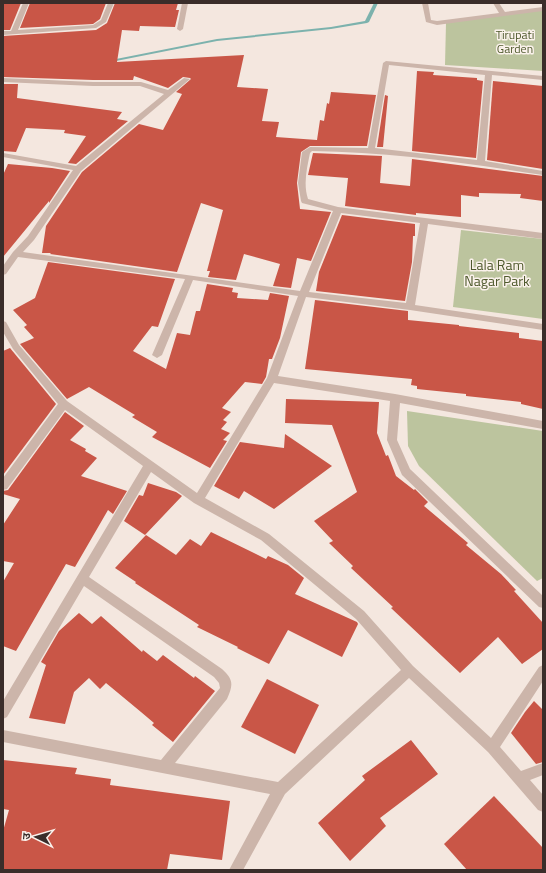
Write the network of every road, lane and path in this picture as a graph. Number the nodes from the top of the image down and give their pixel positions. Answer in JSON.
{"nodes":[{"id":1,"x":26,"y":3,"type":"edge"},
{"id":2,"x":111,"y":3,"type":"edge"},
{"id":3,"x":185,"y":3,"type":"edge"},
{"id":4,"x":425,"y":3,"type":"edge"},
{"id":5,"x":496,"y":3,"type":"edge"},
{"id":6,"x":543,"y":9,"type":"edge"},
{"id":7,"x":502,"y":14,"type":"junction"},
{"id":8,"x":180,"y":29,"type":"dead end"},
{"id":9,"x":3,"y":33,"type":"edge"},
{"id":10,"x":13,"y":33,"type":"junction"},
{"id":11,"x":490,"y":73,"type":"junction"},
{"id":12,"x":543,"y":78,"type":"edge"},
{"id":13,"x":186,"y":79,"type":"dead end"},
{"id":14,"x":3,"y":80,"type":"edge"},
{"id":15,"x":169,"y":93,"type":"junction"},
{"id":16,"x":371,"y":150,"type":"junction"},
{"id":17,"x":3,"y":154,"type":"edge"},
{"id":18,"x":481,"y":163,"type":"junction"},
{"id":19,"x":78,"y":169,"type":"junction"},
{"id":20,"x":543,"y":173,"type":"edge"},
{"id":21,"x":338,"y":210,"type":"junction"},
{"id":22,"x":424,"y":221,"type":"junction"},
{"id":23,"x":543,"y":236,"type":"edge"},
{"id":24,"x":16,"y":254,"type":"junction"},
{"id":25,"x":3,"y":272,"type":"edge"},
{"id":26,"x":190,"y":277,"type":"junction"},
{"id":27,"x":303,"y":294,"type":"junction"},
{"id":28,"x":410,"y":307,"type":"junction"},
{"id":29,"x":3,"y":324,"type":"edge"},
{"id":30,"x":543,"y":327,"type":"edge"},
{"id":31,"x":157,"y":355,"type":"dead end"},
{"id":32,"x":272,"y":379,"type":"junction"},
{"id":33,"x":395,"y":398,"type":"junction"},
{"id":34,"x":64,"y":404,"type":"junction"},
{"id":35,"x":543,"y":425,"type":"edge"},
{"id":36,"x":148,"y":465,"type":"junction"},
{"id":37,"x":3,"y":486,"type":"edge"},
{"id":38,"x":198,"y":500,"type":"junction"},
{"id":39,"x":82,"y":579,"type":"junction"},
{"id":40,"x":543,"y":603,"type":"edge"},
{"id":41,"x":409,"y":670,"type":"junction"},
{"id":42,"x":543,"y":671,"type":"edge"},
{"id":43,"x":3,"y":713,"type":"edge"},
{"id":44,"x":3,"y":736,"type":"edge"},
{"id":45,"x":492,"y":748,"type":"junction"},
{"id":46,"x":163,"y":767,"type":"junction"},
{"id":47,"x":543,"y":768,"type":"edge"},
{"id":48,"x":519,"y":778,"type":"junction"},
{"id":49,"x":280,"y":789,"type":"junction"},
{"id":50,"x":543,"y":805,"type":"edge"},
{"id":51,"x":236,"y":870,"type":"edge"}],
"edges":[{"from":1,"to":10,"type":"street"},
{"from":2,"to":10,"type":"street"},
{"from":3,"to":8,"type":"street"},
{"from":4,"to":7,"type":"street"},
{"from":5,"to":7,"type":"street"},
{"from":6,"to":7,"type":"street"},
{"from":9,"to":10,"type":"street"},
{"from":11,"to":12,"type":"street"},
{"from":11,"to":16,"type":"street"},
{"from":11,"to":18,"type":"street"},
{"from":13,"to":15,"type":"street"},
{"from":14,"to":15,"type":"street"},
{"from":15,"to":19,"type":"street"},
{"from":16,"to":18,"type":"street"},
{"from":16,"to":21,"type":"street"},
{"from":17,"to":19,"type":"street"},
{"from":18,"to":20,"type":"street"},
{"from":19,"to":24,"type":"street"},
{"from":21,"to":22,"type":"street"},
{"from":21,"to":27,"type":"street"},
{"from":22,"to":23,"type":"street"},
{"from":22,"to":28,"type":"street"},
{"from":24,"to":25,"type":"street"},
{"from":24,"to":26,"type":"street"},
{"from":26,"to":27,"type":"street"},
{"from":26,"to":31,"type":"street"},
{"from":27,"to":28,"type":"street"},
{"from":27,"to":32,"type":"street"},
{"from":28,"to":30,"type":"street"},
{"from":29,"to":34,"type":"street"},
{"from":32,"to":33,"type":"street"},
{"from":32,"to":38,"type":"street"},
{"from":33,"to":35,"type":"street"},
{"from":33,"to":40,"type":"street"},
{"from":34,"to":36,"type":"street"},
{"from":34,"to":37,"type":"street"},
{"from":36,"to":38,"type":"street"},
{"from":36,"to":39,"type":"street"},
{"from":38,"to":41,"type":"street"},
{"from":39,"to":43,"type":"street"},
{"from":39,"to":46,"type":"street"},
{"from":41,"to":45,"type":"street"},
{"from":41,"to":49,"type":"street"},
{"from":42,"to":45,"type":"street"},
{"from":44,"to":46,"type":"street"},
{"from":45,"to":48,"type":"street"},
{"from":46,"to":49,"type":"street"},
{"from":47,"to":48,"type":"street"},
{"from":48,"to":50,"type":"street"},
{"from":49,"to":51,"type":"street"}]}
